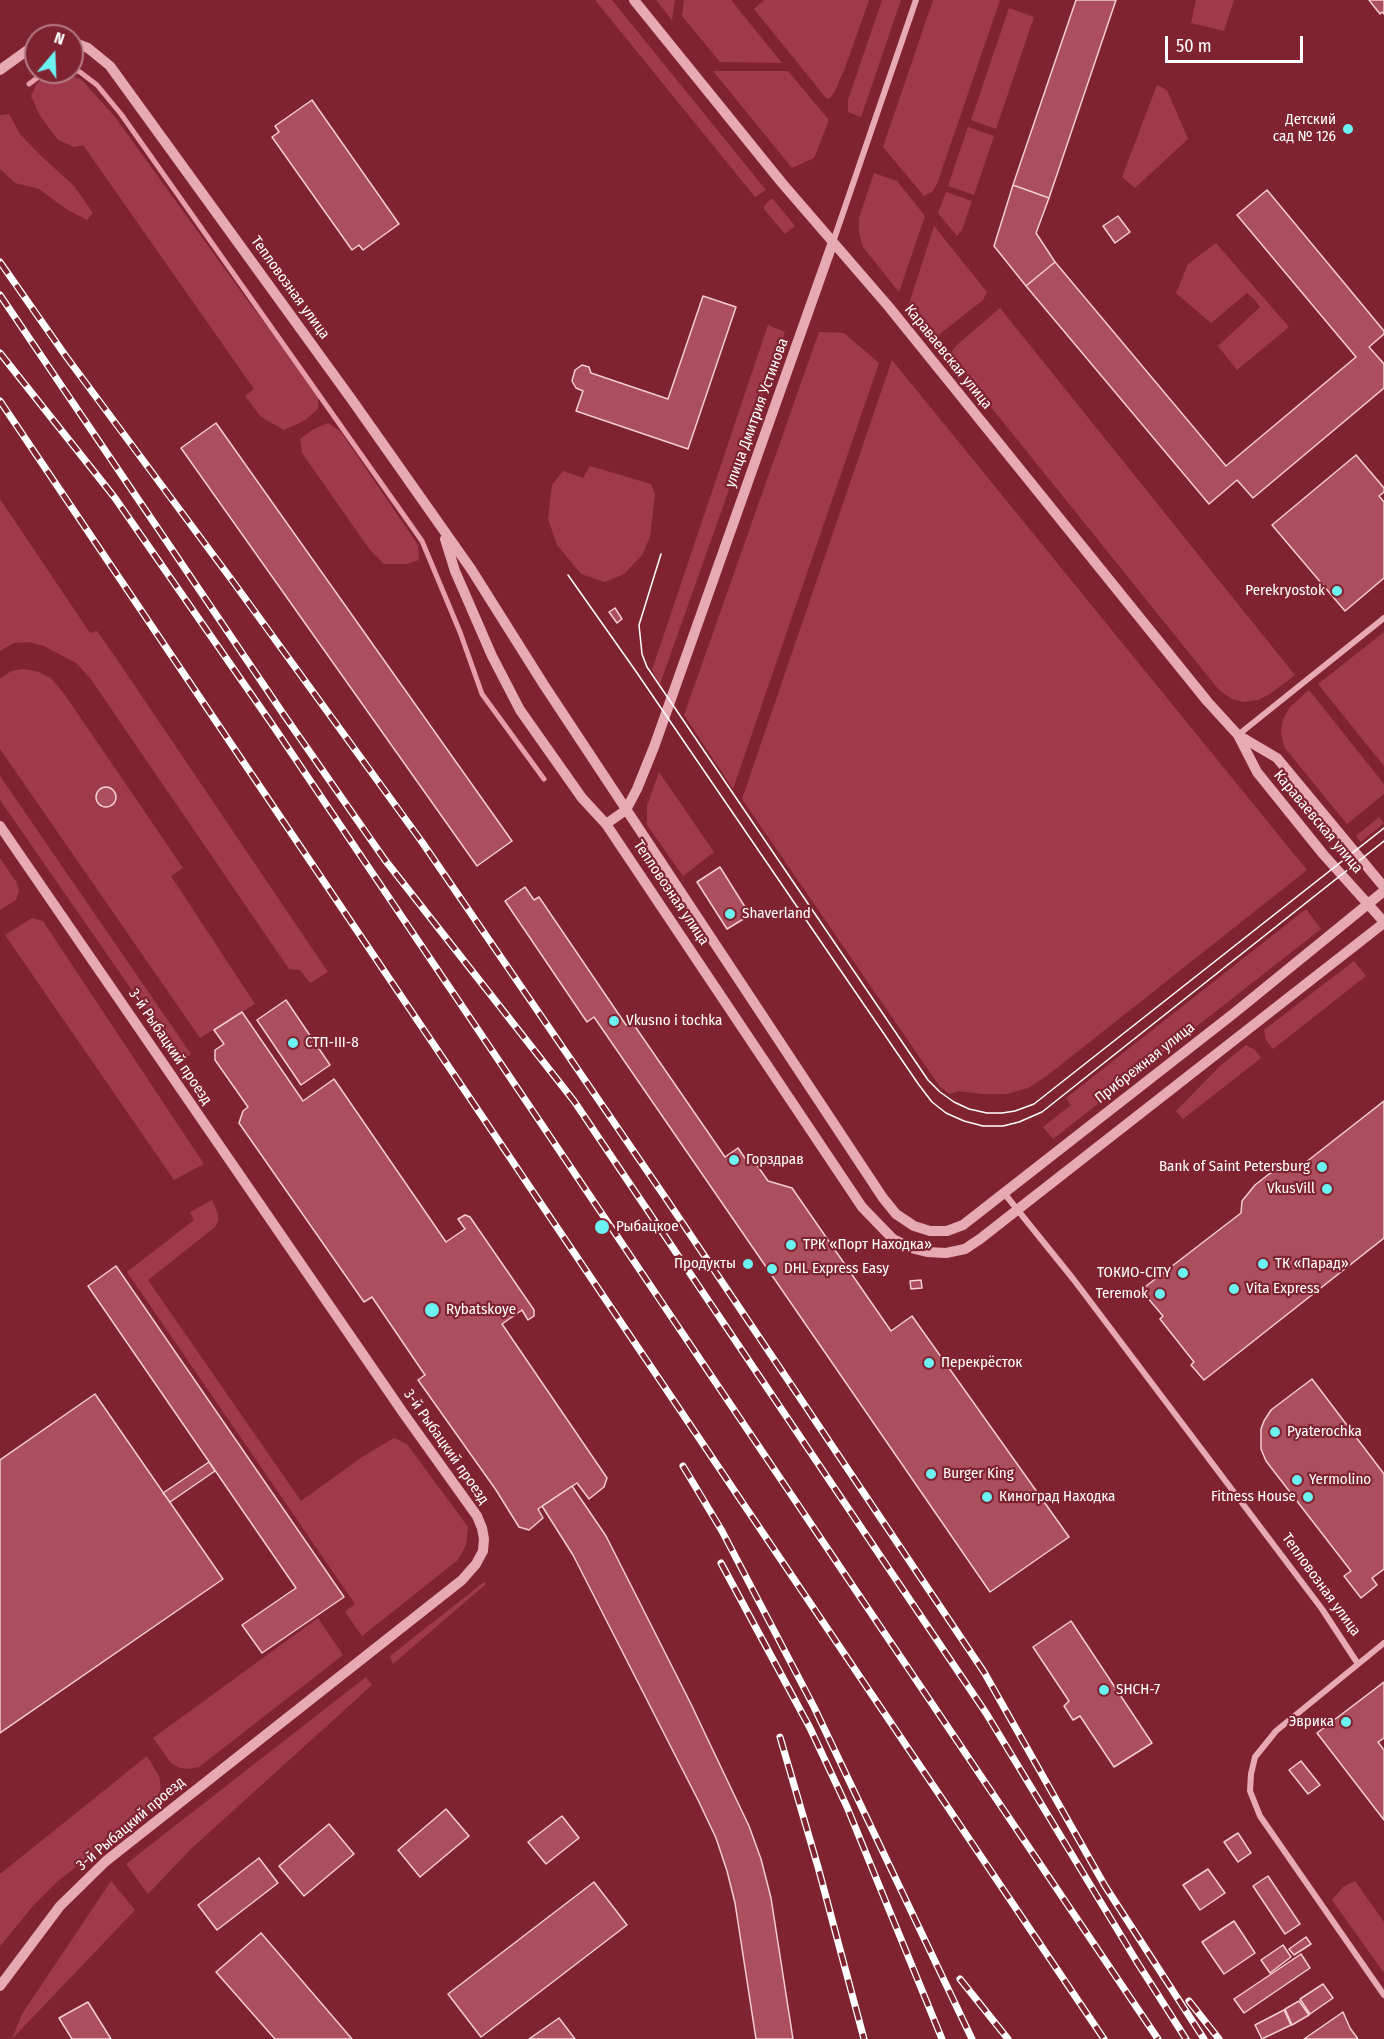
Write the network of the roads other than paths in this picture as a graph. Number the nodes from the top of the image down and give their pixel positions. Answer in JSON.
{"nodes":[{"id":1,"x":634,"y":0,"type":"edge"},
{"id":2,"x":916,"y":0,"type":"edge"},
{"id":3,"x":84,"y":46,"type":"edge"},
{"id":4,"x":24,"y":53,"type":"edge"},
{"id":5,"x":0,"y":70,"type":"edge"},
{"id":6,"x":833,"y":242,"type":"junction"},
{"id":7,"x":442,"y":530,"type":"junction"},
{"id":8,"x":1384,"y":618,"type":"edge"},
{"id":9,"x":1238,"y":735,"type":"junction"},
{"id":10,"x":626,"y":810,"type":"junction"},
{"id":11,"x":606,"y":824,"type":"junction"},
{"id":12,"x":0,"y":826,"type":"edge"},
{"id":13,"x":1384,"y":889,"type":"edge"},
{"id":14,"x":1367,"y":904,"type":"junction"},
{"id":15,"x":1384,"y":922,"type":"edge"},
{"id":16,"x":1004,"y":1193,"type":"junction"},
{"id":17,"x":1017,"y":1210,"type":"junction"},
{"id":18,"x":914,"y":1226,"type":"joint"},
{"id":19,"x":1384,"y":1643,"type":"edge"},
{"id":20,"x":1358,"y":1664,"type":"junction"},
{"id":21,"x":0,"y":1986,"type":"edge"},
{"id":22,"x":1384,"y":1995,"type":"edge"}],
"edges":[{"from":1,"to":6,"type":"street","name":"Караваевская улица"},
{"from":2,"to":6,"type":"street","name":"улица Дмитрия Устинова"},
{"from":3,"to":7,"type":"street","name":"Тепловозная улица"},
{"from":4,"to":5,"type":"street"},
{"from":6,"to":9,"type":"street","name":"Караваевская улица"},
{"from":6,"to":10,"type":"street","name":"улица Дмитрия Устинова"},
{"from":7,"to":10,"type":"street","name":"Тепловозная улица"},
{"from":7,"to":11,"type":"street","name":"Тепловозная улица"},
{"from":8,"to":9,"type":"street"},
{"from":9,"to":13,"type":"street","name":"Караваевская улица"},
{"from":9,"to":14,"type":"street","name":"Караваевская улица"},
{"from":10,"to":11,"type":"street","name":"улица Дмитрия Устинова"},
{"from":10,"to":18,"type":"street","name":"Тепловозная улица"},
{"from":11,"to":17,"type":"street","name":"Тепловозная улица"},
{"from":12,"to":21,"type":"street","name":"3-й Рыбацкий проезд"},
{"from":13,"to":14,"type":"street","name":"Прибрежная улица"},
{"from":14,"to":15,"type":"street","name":"Караваевская улица"},
{"from":14,"to":16,"type":"street","name":"Прибрежная улица"},
{"from":15,"to":17,"type":"street"},
{"from":16,"to":17,"type":"street","name":"Тепловозная улица"},
{"from":16,"to":18,"type":"street","name":"Прибрежная улица"},
{"from":17,"to":20,"type":"street","name":"Тепловозная улица"},
{"from":19,"to":20,"type":"street"},
{"from":20,"to":22,"type":"street"}]}
